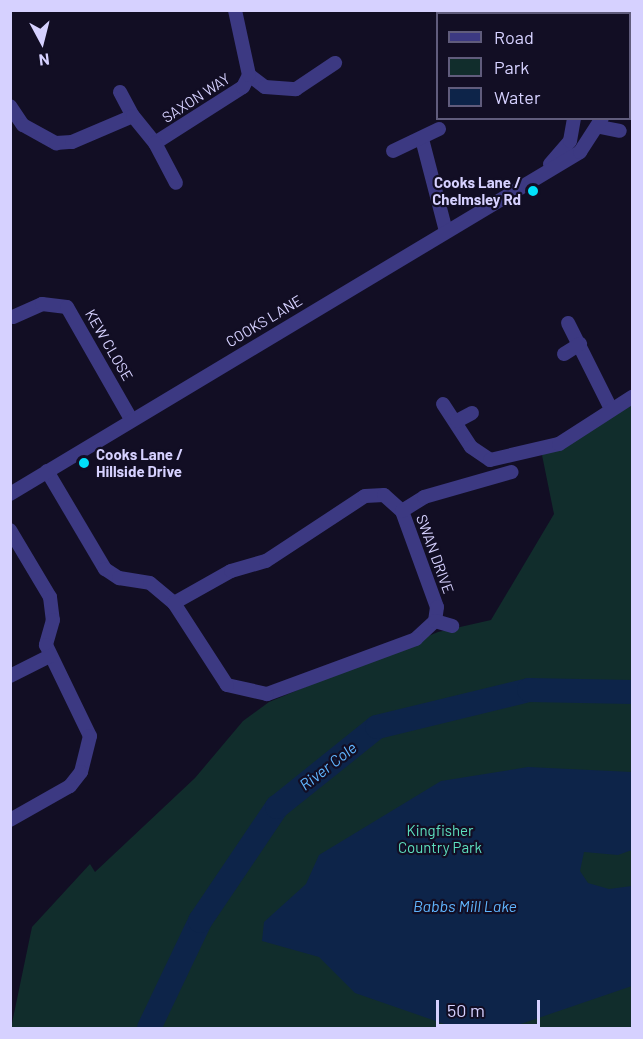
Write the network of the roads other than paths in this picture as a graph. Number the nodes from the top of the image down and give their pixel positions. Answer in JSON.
{"nodes":[{"id":1,"x":235,"y":10,"type":"edge"},
{"id":2,"x":335,"y":63,"type":"dead end"},
{"id":3,"x":249,"y":75,"type":"junction"},
{"id":4,"x":120,"y":92,"type":"dead end"},
{"id":5,"x":10,"y":106,"type":"edge"},
{"id":6,"x":134,"y":116,"type":"junction"},
{"id":7,"x":574,"y":120,"type":"edge"},
{"id":8,"x":601,"y":123,"type":"edge"},
{"id":9,"x":439,"y":129,"type":"dead end"},
{"id":10,"x":620,"y":131,"type":"dead end"},
{"id":11,"x":422,"y":139,"type":"junction"},
{"id":12,"x":154,"y":143,"type":"junction"},
{"id":13,"x":393,"y":151,"type":"dead end"},
{"id":14,"x":535,"y":178,"type":"junction"},
{"id":15,"x":176,"y":183,"type":"dead end"},
{"id":16,"x":446,"y":231,"type":"junction"},
{"id":17,"x":13,"y":317,"type":"dead end"},
{"id":18,"x":568,"y":323,"type":"dead end"},
{"id":19,"x":580,"y":344,"type":"junction"},
{"id":20,"x":564,"y":354,"type":"dead end"},
{"id":21,"x":633,"y":397,"type":"edge"},
{"id":22,"x":443,"y":404,"type":"dead end"},
{"id":23,"x":610,"y":407,"type":"junction"},
{"id":24,"x":472,"y":413,"type":"dead end"},
{"id":25,"x":131,"y":419,"type":"junction"},
{"id":26,"x":458,"y":422,"type":"junction"},
{"id":27,"x":47,"y":471,"type":"junction"},
{"id":28,"x":512,"y":472,"type":"dead end"},
{"id":29,"x":10,"y":494,"type":"edge"},
{"id":30,"x":402,"y":511,"type":"junction"},
{"id":31,"x":10,"y":530,"type":"edge"},
{"id":32,"x":174,"y":603,"type":"junction"},
{"id":33,"x":435,"y":621,"type":"junction"},
{"id":34,"x":452,"y":626,"type":"dead end"},
{"id":35,"x":50,"y":656,"type":"junction"},
{"id":36,"x":10,"y":676,"type":"edge"},
{"id":37,"x":10,"y":820,"type":"edge"}],
"edges":[{"from":1,"to":3,"type":"street","name":"SAXON WAY"},
{"from":2,"to":3,"type":"street","name":"SAXON WAY"},
{"from":3,"to":12,"type":"street","name":"SAXON WAY"},
{"from":4,"to":6,"type":"street","name":"SAXON WAY"},
{"from":5,"to":6,"type":"street"},
{"from":6,"to":12,"type":"street","name":"SAXON WAY"},
{"from":7,"to":14,"type":"street","name":"COOKS LANE"},
{"from":8,"to":10,"type":"street"},
{"from":8,"to":14,"type":"street","name":"COOKS LANE"},
{"from":9,"to":11,"type":"street"},
{"from":11,"to":13,"type":"street"},
{"from":11,"to":16,"type":"street"},
{"from":12,"to":15,"type":"street"},
{"from":14,"to":16,"type":"street","name":"COOKS LANE"},
{"from":16,"to":25,"type":"street","name":"COOKS LANE"},
{"from":17,"to":25,"type":"street","name":"KEW CLOSE"},
{"from":18,"to":19,"type":"street"},
{"from":19,"to":20,"type":"street"},
{"from":19,"to":23,"type":"street"},
{"from":21,"to":23,"type":"street"},
{"from":22,"to":26,"type":"street"},
{"from":23,"to":26,"type":"street"},
{"from":24,"to":26,"type":"street"},
{"from":25,"to":27,"type":"street","name":"COOKS LANE"},
{"from":27,"to":29,"type":"street","name":"COOKS LANE"},
{"from":27,"to":32,"type":"street"},
{"from":28,"to":30,"type":"street"},
{"from":30,"to":32,"type":"street","name":"SWAN DRIVE"},
{"from":30,"to":33,"type":"street","name":"SWAN DRIVE"},
{"from":31,"to":35,"type":"street"},
{"from":32,"to":33,"type":"street"},
{"from":33,"to":34,"type":"street"},
{"from":35,"to":36,"type":"street"},
{"from":35,"to":37,"type":"street"}]}
